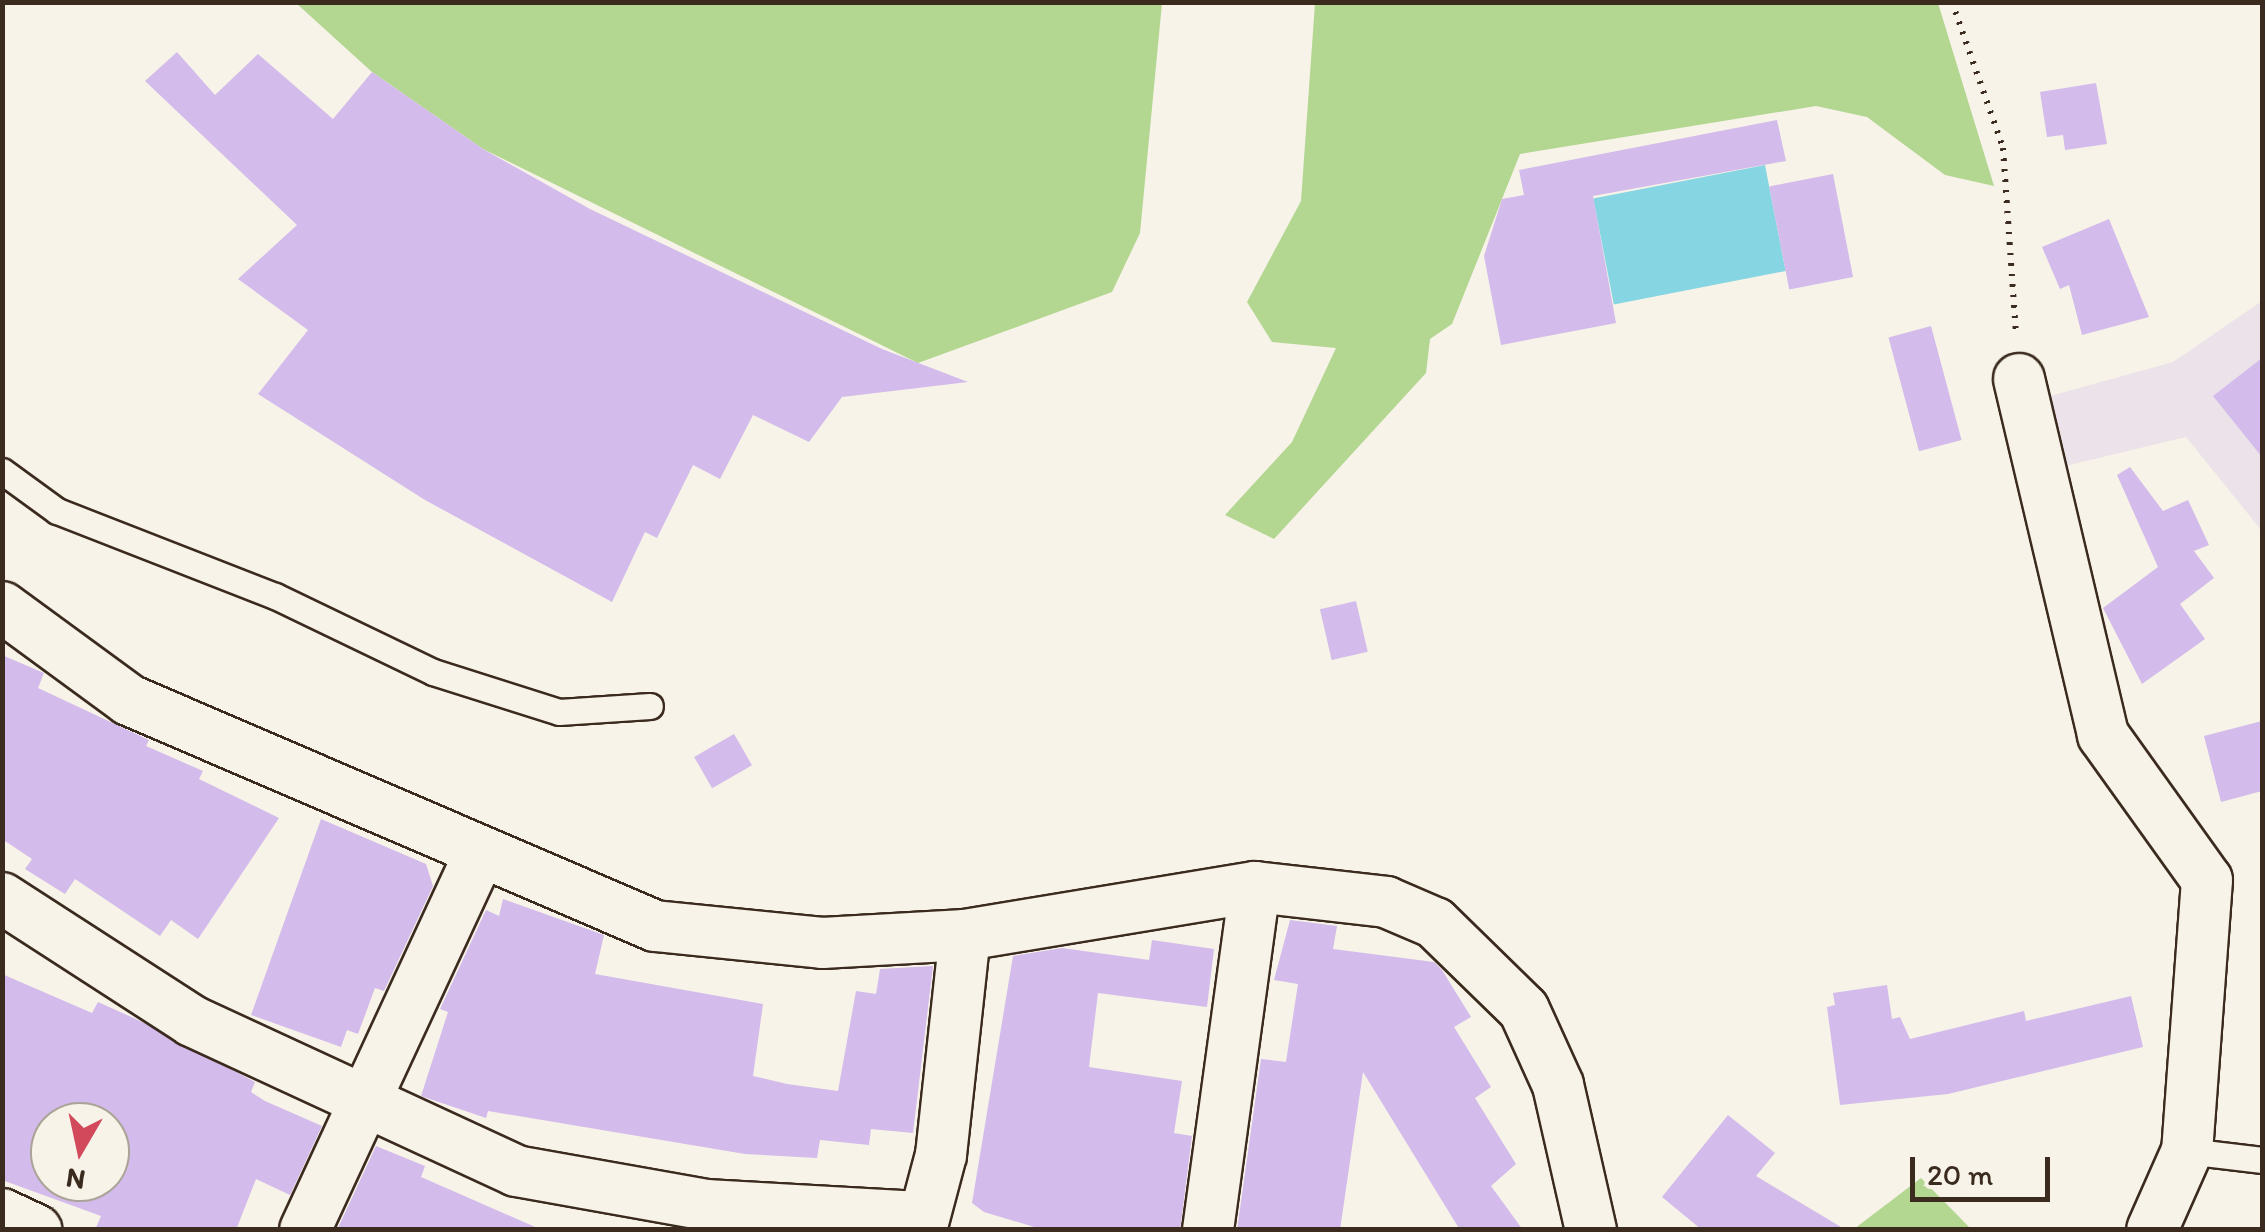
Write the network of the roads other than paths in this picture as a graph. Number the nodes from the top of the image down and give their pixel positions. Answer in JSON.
{"nodes":[{"id":1,"x":2019,"y":379,"type":"road end"},
{"id":2,"x":2,"y":471,"type":"edge"},
{"id":3,"x":2,"y":607,"type":"edge"},
{"id":4,"x":650,"y":706,"type":"dead end"},
{"id":5,"x":479,"y":856,"type":"junction"},
{"id":6,"x":1256,"y":886,"type":"junction"},
{"id":7,"x":2,"y":898,"type":"edge"},
{"id":8,"x":965,"y":935,"type":"junction"},
{"id":9,"x":365,"y":1103,"type":"junction"},
{"id":10,"x":2187,"y":1152,"type":"junction"},
{"id":11,"x":2262,"y":1160,"type":"edge"},
{"id":12,"x":2,"y":1214,"type":"edge"},
{"id":13,"x":922,"y":1223,"type":"edge"},
{"id":14,"x":36,"y":1230,"type":"edge"},
{"id":15,"x":304,"y":1230,"type":"edge"},
{"id":16,"x":1208,"y":1230,"type":"edge"},
{"id":17,"x":1591,"y":1230,"type":"edge"},
{"id":18,"x":2152,"y":1230,"type":"edge"}],
"edges":[{"from":1,"to":10,"type":"street"},
{"from":2,"to":4,"type":"lane"},
{"from":3,"to":5,"type":"street"},
{"from":5,"to":8,"type":"street"},
{"from":5,"to":9,"type":"street"},
{"from":6,"to":8,"type":"street"},
{"from":6,"to":16,"type":"street"},
{"from":6,"to":17,"type":"street"},
{"from":7,"to":9,"type":"street"},
{"from":8,"to":13,"type":"street"},
{"from":9,"to":13,"type":"street"},
{"from":9,"to":15,"type":"street"},
{"from":10,"to":11,"type":"lane"},
{"from":10,"to":18,"type":"street"},
{"from":12,"to":14,"type":"street"}]}
